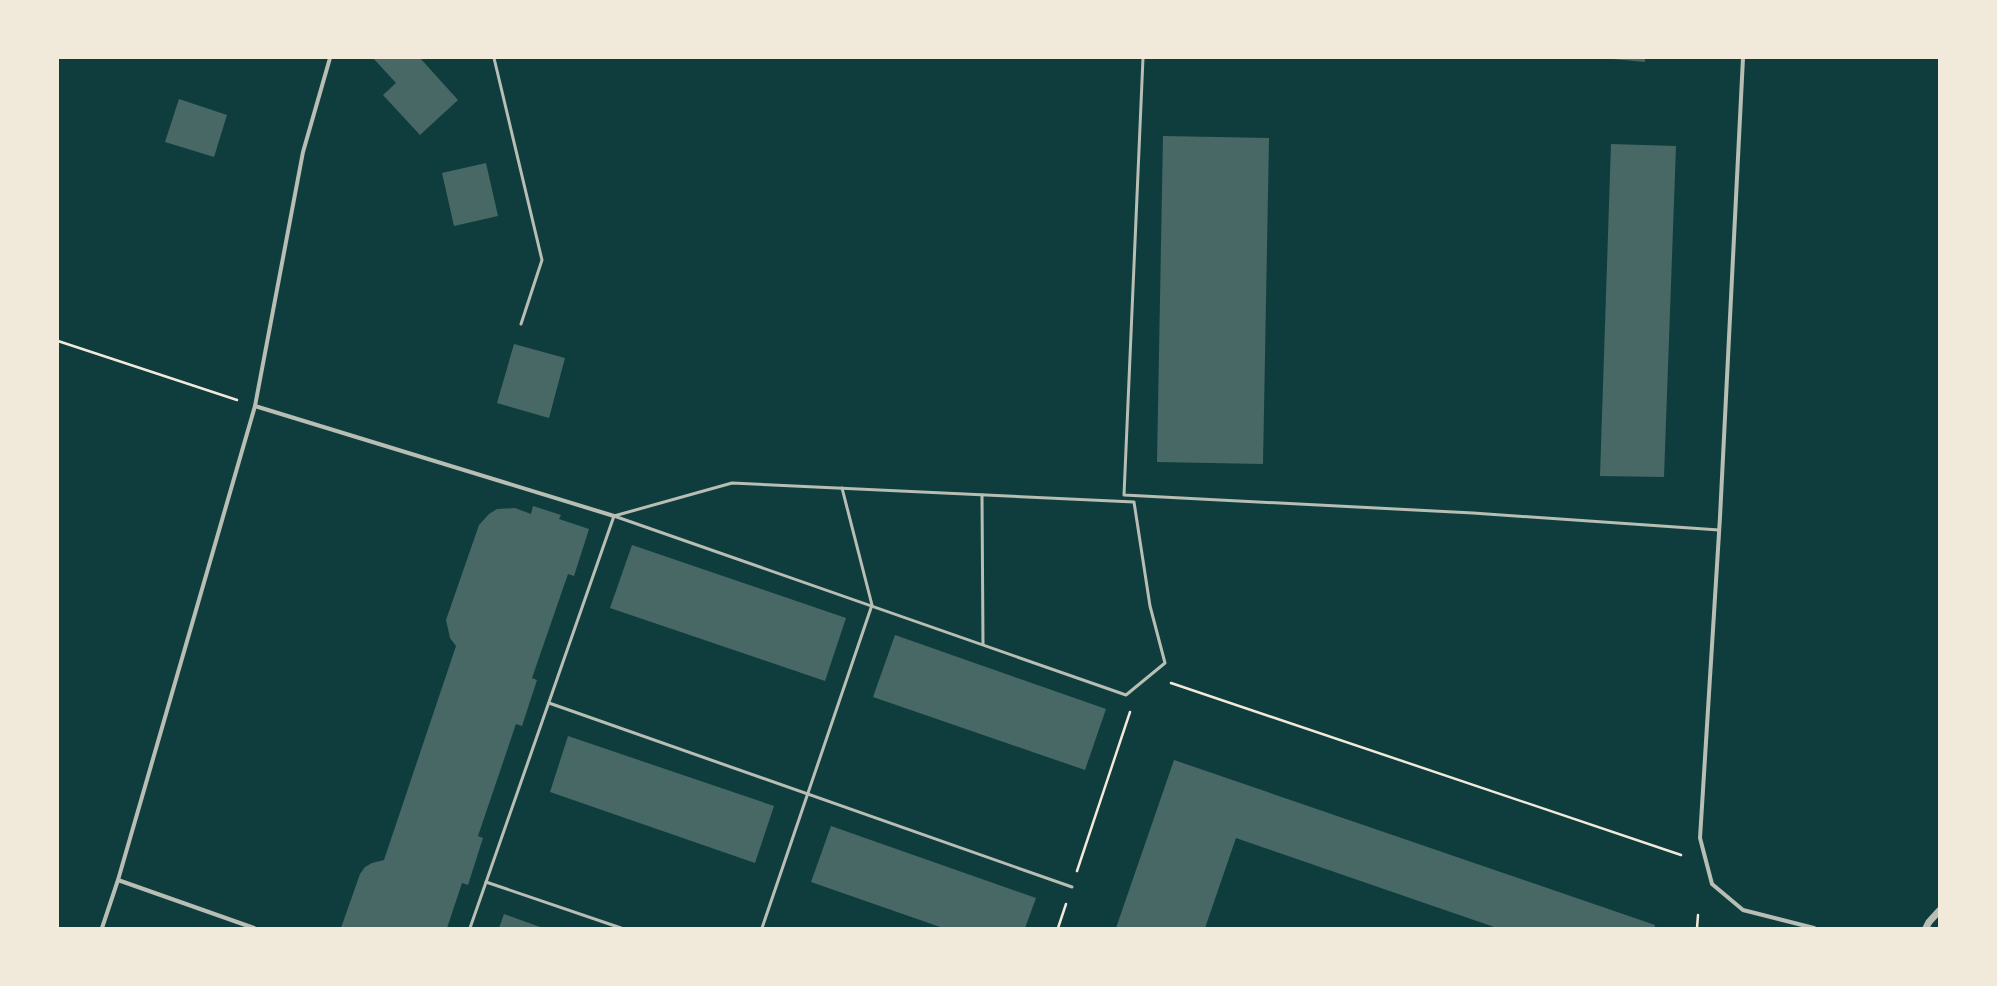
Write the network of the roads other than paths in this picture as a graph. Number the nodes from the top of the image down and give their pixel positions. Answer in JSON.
{"nodes":[{"id":1,"x":330,"y":58,"type":"edge"},
{"id":2,"x":494,"y":58,"type":"edge"},
{"id":3,"x":1143,"y":58,"type":"edge"},
{"id":4,"x":1744,"y":58,"type":"edge"},
{"id":5,"x":521,"y":324,"type":"dead end"},
{"id":6,"x":255,"y":406,"type":"junction"},
{"id":7,"x":842,"y":488,"type":"junction"},
{"id":8,"x":982,"y":495,"type":"junction"},
{"id":9,"x":614,"y":516,"type":"junction"},
{"id":10,"x":1719,"y":530,"type":"junction"},
{"id":11,"x":872,"y":605,"type":"junction"},
{"id":12,"x":983,"y":644,"type":"junction"},
{"id":13,"x":549,"y":703,"type":"junction"},
{"id":14,"x":808,"y":794,"type":"junction"},
{"id":15,"x":118,"y":880,"type":"junction"},
{"id":16,"x":486,"y":882,"type":"junction"},
{"id":17,"x":1072,"y":887,"type":"road end"},
{"id":18,"x":1939,"y":911,"type":"edge"},
{"id":19,"x":102,"y":928,"type":"edge"},
{"id":20,"x":254,"y":928,"type":"edge"},
{"id":21,"x":470,"y":928,"type":"edge"},
{"id":22,"x":621,"y":928,"type":"edge"},
{"id":23,"x":762,"y":928,"type":"edge"},
{"id":24,"x":1814,"y":928,"type":"edge"},
{"id":25,"x":1926,"y":928,"type":"edge"}],
"edges":[{"from":1,"to":6,"type":"street"},
{"from":2,"to":5,"type":"lane"},
{"from":3,"to":10,"type":"lane"},
{"from":4,"to":10,"type":"street"},
{"from":6,"to":9,"type":"street"},
{"from":6,"to":15,"type":"street"},
{"from":7,"to":8,"type":"lane"},
{"from":7,"to":9,"type":"lane"},
{"from":7,"to":11,"type":"lane"},
{"from":8,"to":12,"type":"lane"},
{"from":8,"to":12,"type":"lane"},
{"from":9,"to":11,"type":"lane"},
{"from":9,"to":13,"type":"lane"},
{"from":10,"to":24,"type":"street"},
{"from":11,"to":12,"type":"lane"},
{"from":11,"to":14,"type":"lane"},
{"from":13,"to":14,"type":"lane"},
{"from":13,"to":16,"type":"lane"},
{"from":14,"to":17,"type":"lane"},
{"from":14,"to":23,"type":"lane"},
{"from":15,"to":19,"type":"street"},
{"from":15,"to":20,"type":"street"},
{"from":16,"to":21,"type":"lane"},
{"from":16,"to":22,"type":"lane"},
{"from":18,"to":25,"type":"street"}]}
